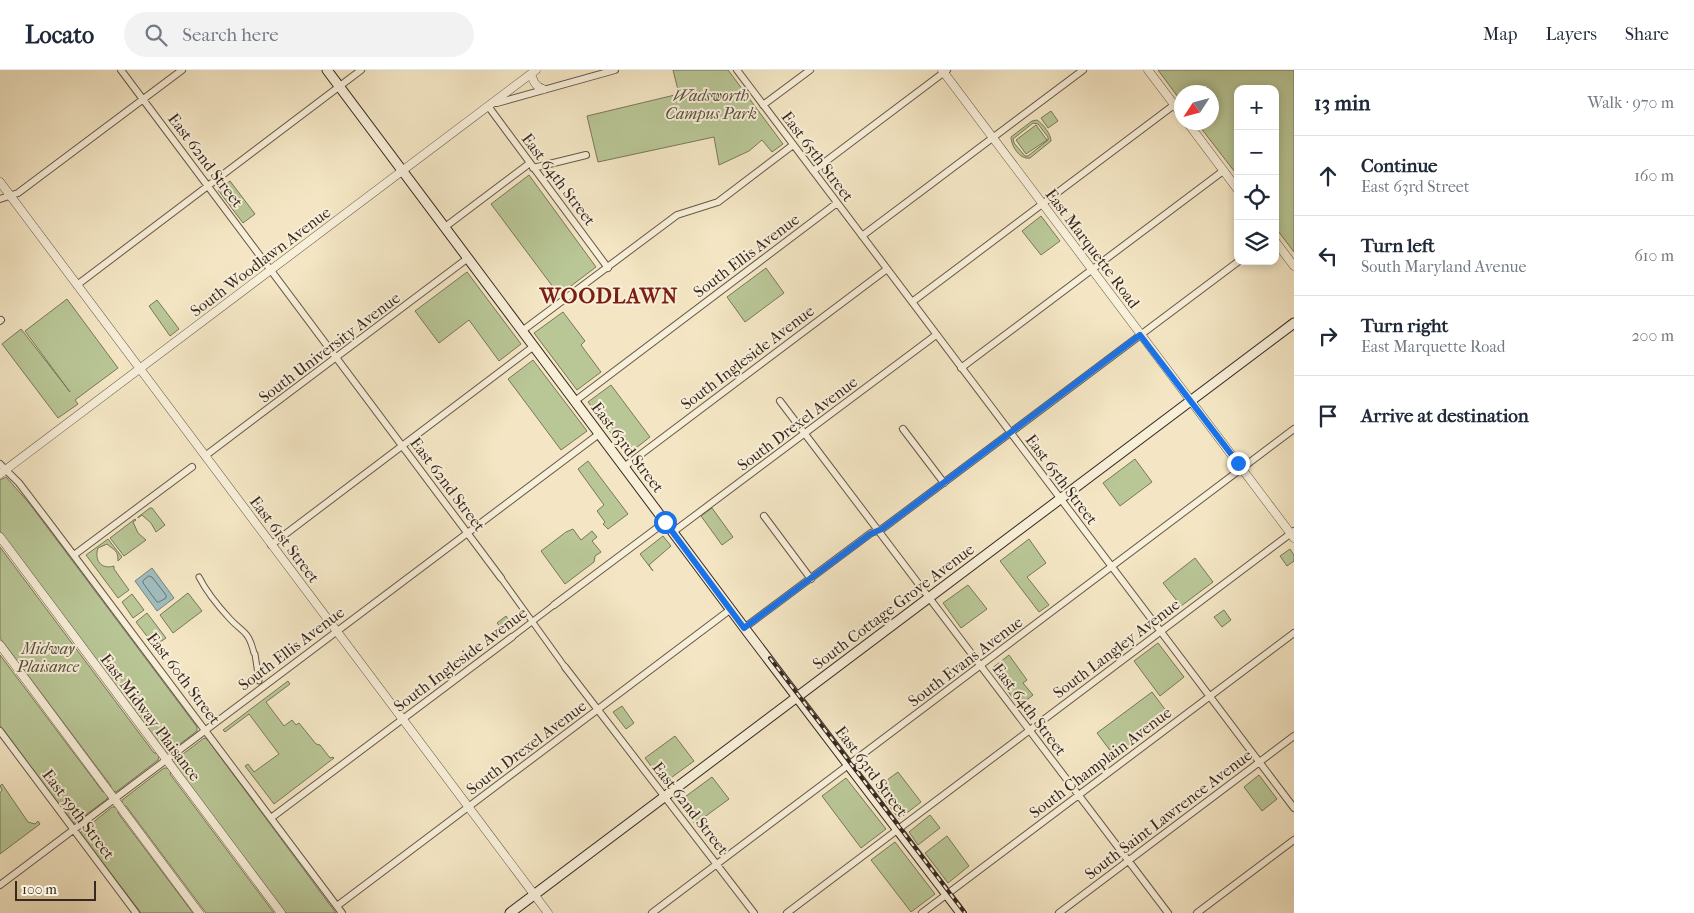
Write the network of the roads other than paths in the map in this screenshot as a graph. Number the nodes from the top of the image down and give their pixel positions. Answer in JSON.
{"nodes":[{"id":1,"x":122,"y":70,"type":"edge"},
{"id":2,"x":182,"y":70,"type":"edge"},
{"id":3,"x":327,"y":70,"type":"edge"},
{"id":4,"x":361,"y":70,"type":"edge"},
{"id":5,"x":615,"y":70,"type":"edge"},
{"id":6,"x":737,"y":70,"type":"edge"},
{"id":7,"x":810,"y":70,"type":"edge"},
{"id":8,"x":1083,"y":70,"type":"edge"},
{"id":9,"x":1148,"y":70,"type":"edge"},
{"id":10,"x":532,"y":71,"type":"edge"},
{"id":11,"x":944,"y":71,"type":"edge"},
{"id":12,"x":339,"y":86,"type":"junction"},
{"id":13,"x":544,"y":89,"type":"junction"},
{"id":14,"x":143,"y":99,"type":"junction"},
{"id":15,"x":490,"y":105,"type":"junction"},
{"id":16,"x":763,"y":105,"type":"junction"},
{"id":17,"x":1174,"y":105,"type":"joint"},
{"id":18,"x":1193,"y":130,"type":"edge"},
{"id":19,"x":993,"y":138,"type":"junction"},
{"id":20,"x":793,"y":145,"type":"junction"},
{"id":21,"x":586,"y":155,"type":"dead end"},
{"id":22,"x":532,"y":166,"type":"junction"},
{"id":23,"x":1223,"y":170,"type":"junction"},
{"id":24,"x":402,"y":171,"type":"junction"},
{"id":25,"x":813,"y":171,"type":"junction"},
{"id":26,"x":0,"y":182,"type":"edge"},
{"id":27,"x":207,"y":185,"type":"junction"},
{"id":28,"x":1234,"y":185,"type":"edge"},
{"id":29,"x":10,"y":196,"type":"junction"},
{"id":30,"x":0,"y":200,"type":"edge"},
{"id":31,"x":837,"y":204,"type":"junction"},
{"id":32,"x":1042,"y":204,"type":"junction"},
{"id":33,"x":444,"y":227,"type":"junction"},
{"id":34,"x":862,"y":236,"type":"junction"},
{"id":35,"x":1279,"y":246,"type":"edge"},
{"id":36,"x":468,"y":258,"type":"junction"},
{"id":37,"x":1234,"y":265,"type":"edge"},
{"id":38,"x":1294,"y":266,"type":"edge"},
{"id":39,"x":608,"y":268,"type":"junction"},
{"id":40,"x":887,"y":269,"type":"junction"},
{"id":41,"x":271,"y":270,"type":"junction"},
{"id":42,"x":1092,"y":270,"type":"junction"},
{"id":43,"x":77,"y":285,"type":"junction"},
{"id":44,"x":912,"y":302,"type":"junction"},
{"id":45,"x":1294,"y":323,"type":"edge"},
{"id":46,"x":522,"y":331,"type":"junction"},
{"id":47,"x":936,"y":335,"type":"junction"},
{"id":48,"x":1140,"y":335,"type":"junction"},
{"id":49,"x":534,"y":346,"type":"junction"},
{"id":50,"x":337,"y":358,"type":"junction"},
{"id":51,"x":961,"y":368,"type":"junction"},
{"id":52,"x":140,"y":369,"type":"junction"},
{"id":53,"x":575,"y":401,"type":"junction"},
{"id":54,"x":780,"y":401,"type":"dead end"},
{"id":55,"x":1190,"y":401,"type":"junction"},
{"id":56,"x":903,"y":429,"type":"dead end"},
{"id":57,"x":1294,"y":430,"type":"edge"},
{"id":58,"x":1010,"y":433,"type":"junction"},
{"id":59,"x":599,"y":434,"type":"junction"},
{"id":60,"x":804,"y":434,"type":"junction"},
{"id":61,"x":402,"y":446,"type":"junction"},
{"id":62,"x":205,"y":456,"type":"junction"},
{"id":63,"x":0,"y":464,"type":"edge"},
{"id":64,"x":192,"y":466,"type":"dead end"},
{"id":65,"x":624,"y":467,"type":"junction"},
{"id":66,"x":1242,"y":469,"type":"junction"},
{"id":67,"x":3,"y":472,"type":"edge"},
{"id":68,"x":944,"y":483,"type":"junction"},
{"id":69,"x":1060,"y":500,"type":"junction"},
{"id":70,"x":764,"y":516,"type":"dead end"},
{"id":71,"x":665,"y":522,"type":"junction"},
{"id":72,"x":877,"y":531,"type":"junction"},
{"id":73,"x":468,"y":532,"type":"junction"},
{"id":74,"x":673,"y":532,"type":"junction"},
{"id":75,"x":1293,"y":534,"type":"edge"},
{"id":76,"x":0,"y":537,"type":"edge"},
{"id":77,"x":271,"y":545,"type":"junction"},
{"id":78,"x":74,"y":556,"type":"junction"},
{"id":79,"x":1111,"y":568,"type":"junction"},
{"id":80,"x":200,"y":577,"type":"dead end"},
{"id":81,"x":501,"y":578,"type":"joint"},
{"id":82,"x":811,"y":579,"type":"junction"},
{"id":83,"x":928,"y":598,"type":"junction"},
{"id":84,"x":554,"y":605,"type":"joint"},
{"id":85,"x":731,"y":610,"type":"junction"},
{"id":86,"x":532,"y":622,"type":"junction"},
{"id":87,"x":744,"y":628,"type":"junction"},
{"id":88,"x":336,"y":632,"type":"junction"},
{"id":89,"x":1160,"y":632,"type":"junction"},
{"id":90,"x":1294,"y":633,"type":"edge"},
{"id":91,"x":512,"y":637,"type":"joint"},
{"id":92,"x":0,"y":645,"type":"edge"},
{"id":93,"x":980,"y":666,"type":"junction"},
{"id":94,"x":565,"y":667,"type":"joint"},
{"id":95,"x":259,"y":681,"type":"dead end"},
{"id":96,"x":796,"y":697,"type":"junction"},
{"id":97,"x":1209,"y":697,"type":"junction"},
{"id":98,"x":598,"y":710,"type":"junction"},
{"id":99,"x":402,"y":720,"type":"junction"},
{"id":100,"x":206,"y":730,"type":"junction"},
{"id":101,"x":1029,"y":731,"type":"junction"},
{"id":102,"x":0,"y":732,"type":"edge"},
{"id":103,"x":1294,"y":736,"type":"edge"},
{"id":104,"x":166,"y":760,"type":"junction"},
{"id":105,"x":1259,"y":762,"type":"junction"},
{"id":106,"x":849,"y":766,"type":"junction"},
{"id":107,"x":1078,"y":795,"type":"junction"},
{"id":108,"x":665,"y":796,"type":"junction"},
{"id":109,"x":114,"y":799,"type":"junction"},
{"id":110,"x":468,"y":807,"type":"junction"},
{"id":111,"x":1294,"y":808,"type":"edge"},
{"id":112,"x":272,"y":818,"type":"junction"},
{"id":113,"x":74,"y":830,"type":"junction"},
{"id":114,"x":898,"y":830,"type":"junction"},
{"id":115,"x":1294,"y":840,"type":"edge"},
{"id":116,"x":1128,"y":861,"type":"junction"},
{"id":117,"x":717,"y":864,"type":"junction"},
{"id":118,"x":0,"y":885,"type":"edge"},
{"id":119,"x":947,"y":894,"type":"junction"},
{"id":120,"x":534,"y":895,"type":"junction"},
{"id":121,"x":337,"y":906,"type":"junction"},
{"id":122,"x":136,"y":913,"type":"edge"},
{"id":123,"x":199,"y":913,"type":"edge"},
{"id":124,"x":281,"y":913,"type":"edge"},
{"id":125,"x":342,"y":913,"type":"edge"},
{"id":126,"x":510,"y":913,"type":"edge"},
{"id":127,"x":548,"y":913,"type":"edge"},
{"id":128,"x":652,"y":913,"type":"edge"},
{"id":129,"x":754,"y":913,"type":"edge"},
{"id":130,"x":787,"y":913,"type":"edge"},
{"id":131,"x":922,"y":913,"type":"edge"},
{"id":132,"x":961,"y":913,"type":"edge"},
{"id":133,"x":1059,"y":913,"type":"edge"},
{"id":134,"x":1168,"y":913,"type":"edge"},
{"id":135,"x":1197,"y":913,"type":"edge"}],
"edges":[{"from":1,"to":14,"type":"street","name":"East 62nd Street"},
{"from":2,"to":14,"type":"street"},
{"from":3,"to":12,"type":"main road","name":"East 63rd Street"},
{"from":4,"to":12,"type":"street"},
{"from":5,"to":13,"type":"street"},
{"from":6,"to":16,"type":"street","name":"East 65th Street"},
{"from":7,"to":16,"type":"street"},
{"from":8,"to":19,"type":"street"},
{"from":9,"to":17,"type":"street"},
{"from":10,"to":13,"type":"street"},
{"from":10,"to":15,"type":"street","name":"South Woodlawn Avenue"},
{"from":11,"to":19,"type":"street","name":"East Marquette Road"},
{"from":11,"to":25,"type":"street"},
{"from":12,"to":24,"type":"main road","name":"East 63rd Street"},
{"from":12,"to":27,"type":"street"},
{"from":13,"to":15,"type":"street"},
{"from":14,"to":27,"type":"street","name":"East 62nd Street"},
{"from":14,"to":29,"type":"street"},
{"from":15,"to":22,"type":"street","name":"East 64th Street"},
{"from":15,"to":24,"type":"street","name":"South Woodlawn Avenue"},
{"from":16,"to":20,"type":"street","name":"East 65th Street"},
{"from":17,"to":32,"type":"street"},
{"from":18,"to":23,"type":"street"},
{"from":19,"to":32,"type":"street","name":"East Marquette Road"},
{"from":19,"to":34,"type":"street"},
{"from":20,"to":25,"type":"street","name":"East 65th Street"},
{"from":20,"to":39,"type":"street"},
{"from":21,"to":22,"type":"street"},
{"from":22,"to":33,"type":"street"},
{"from":22,"to":39,"type":"street","name":"East 64th Street"},
{"from":23,"to":28,"type":"street"},
{"from":23,"to":42,"type":"street"},
{"from":24,"to":33,"type":"main road","name":"East 63rd Street"},
{"from":24,"to":41,"type":"street","name":"South Woodlawn Avenue"},
{"from":25,"to":31,"type":"street","name":"East 65th Street"},
{"from":26,"to":29,"type":"street","name":"East 61st Street"},
{"from":27,"to":41,"type":"street","name":"East 62nd Street"},
{"from":27,"to":43,"type":"street"},
{"from":29,"to":30,"type":"street"},
{"from":29,"to":43,"type":"street","name":"East 61st Street"},
{"from":31,"to":34,"type":"street","name":"East 65th Street"},
{"from":31,"to":53,"type":"street","name":"South Ellis Avenue"},
{"from":32,"to":42,"type":"street","name":"East Marquette Road"},
{"from":32,"to":44,"type":"street"},
{"from":33,"to":36,"type":"main road","name":"East 63rd Street"},
{"from":34,"to":40,"type":"street","name":"East 65th Street"},
{"from":35,"to":38,"type":"street"},
{"from":36,"to":46,"type":"main road","name":"East 63rd Street"},
{"from":36,"to":50,"type":"street","name":"South University Avenue"},
{"from":37,"to":48,"type":"street"},
{"from":39,"to":46,"type":"street"},
{"from":40,"to":44,"type":"street","name":"East 65th Street"},
{"from":40,"to":65,"type":"street","name":"South Ingleside Avenue"},
{"from":41,"to":50,"type":"street","name":"East 62nd Street"},
{"from":41,"to":52,"type":"street","name":"South Woodlawn Avenue"},
{"from":42,"to":48,"type":"street","name":"East Marquette Road"},
{"from":42,"to":51,"type":"street"},
{"from":43,"to":52,"type":"street","name":"East 61st Street"},
{"from":44,"to":47,"type":"street","name":"East 65th Street"},
{"from":45,"to":55,"type":"main road","name":"South Cottage Grove Avenue"},
{"from":46,"to":49,"type":"main road","name":"East 63rd Street"},
{"from":47,"to":51,"type":"street","name":"East 65th Street"},
{"from":47,"to":60,"type":"street","name":"South Drexel Avenue"},
{"from":48,"to":55,"type":"street","name":"East Marquette Road"},
{"from":48,"to":58,"type":"street"},
{"from":49,"to":53,"type":"main road","name":"East 63rd Street"},
{"from":49,"to":61,"type":"street"},
{"from":50,"to":61,"type":"street","name":"East 62nd Street"},
{"from":50,"to":62,"type":"street","name":"South University Avenue"},
{"from":51,"to":58,"type":"street","name":"East 65th Street"},
{"from":52,"to":62,"type":"street","name":"East 61st Street"},
{"from":52,"to":67,"type":"street","name":"South Woodlawn Avenue"},
{"from":53,"to":59,"type":"main road","name":"East 63rd Street"},
{"from":54,"to":60,"type":"street","name":"East 64th Street"},
{"from":55,"to":66,"type":"street","name":"East Marquette Road"},
{"from":55,"to":69,"type":"main road","name":"South Cottage Grove Avenue"},
{"from":56,"to":68,"type":"street"},
{"from":57,"to":66,"type":"street","name":"South Evans Avenue"},
{"from":58,"to":68,"type":"street"},
{"from":58,"to":69,"type":"street","name":"East 65th Street"},
{"from":59,"to":65,"type":"main road","name":"East 63rd Street"},
{"from":59,"to":73,"type":"street","name":"South Ellis Avenue"},
{"from":60,"to":72,"type":"street","name":"East 64th Street"},
{"from":60,"to":74,"type":"street","name":"South Drexel Avenue"},
{"from":61,"to":73,"type":"street","name":"East 62nd Street"},
{"from":61,"to":77,"type":"street"},
{"from":62,"to":77,"type":"street","name":"East 61st Street"},
{"from":63,"to":67,"type":"street","name":"East 60th Street"},
{"from":64,"to":78,"type":"street"},
{"from":65,"to":71,"type":"main road","name":"East 63rd Street"},
{"from":66,"to":75,"type":"street","name":"East Marquette Road"},
{"from":66,"to":79,"type":"street","name":"South Evans Avenue"},
{"from":67,"to":78,"type":"street","name":"East 60th Street"},
{"from":68,"to":72,"type":"street"},
{"from":69,"to":79,"type":"street","name":"East 65th Street"},
{"from":69,"to":83,"type":"main road","name":"South Cottage Grove Avenue"},
{"from":70,"to":82,"type":"street"},
{"from":71,"to":74,"type":"main road","name":"East 63rd Street"},
{"from":71,"to":84,"type":"street","name":"South Ingleside Avenue"},
{"from":72,"to":82,"type":"street"},
{"from":72,"to":83,"type":"street","name":"East 64th Street"},
{"from":73,"to":81,"type":"street","name":"East 62nd Street"},
{"from":73,"to":88,"type":"street","name":"South Ellis Avenue"},
{"from":74,"to":85,"type":"main road","name":"East 63rd Street"},
{"from":75,"to":89,"type":"street","name":"South Langley Avenue"},
{"from":76,"to":104,"type":"street","name":"East Midway Plaisance"},
{"from":77,"to":88,"type":"street","name":"East 61st Street"},
{"from":78,"to":100,"type":"street","name":"East 60th Street"},
{"from":79,"to":89,"type":"street","name":"East 65th Street"},
{"from":79,"to":93,"type":"street","name":"South Evans Avenue"},
{"from":80,"to":95,"type":"street"},
{"from":81,"to":86,"type":"street","name":"East 62nd Street"},
{"from":82,"to":87,"type":"street"},
{"from":83,"to":93,"type":"street","name":"East 64th Street"},
{"from":83,"to":96,"type":"main road","name":"South Cottage Grove Avenue"},
{"from":84,"to":86,"type":"street","name":"South Ingleside Avenue"},
{"from":85,"to":87,"type":"main road","name":"East 63rd Street"},
{"from":85,"to":98,"type":"street","name":"South Drexel Avenue"},
{"from":86,"to":91,"type":"street","name":"South Ingleside Avenue"},
{"from":86,"to":94,"type":"street","name":"East 62nd Street"},
{"from":87,"to":96,"type":"main road","name":"East 63rd Street"},
{"from":88,"to":99,"type":"street","name":"East 61st Street"},
{"from":88,"to":100,"type":"street","name":"South Ellis Avenue"},
{"from":89,"to":97,"type":"street","name":"East 65th Street"},
{"from":89,"to":101,"type":"street","name":"South Langley Avenue"},
{"from":90,"to":97,"type":"street","name":"South Champlain Avenue"},
{"from":91,"to":99,"type":"street","name":"South Ingleside Avenue"},
{"from":92,"to":109,"type":"street"},
{"from":93,"to":101,"type":"street","name":"East 64th Street"},
{"from":93,"to":106,"type":"street","name":"South Evans Avenue"},
{"from":94,"to":98,"type":"street","name":"East 62nd Street"},
{"from":96,"to":106,"type":"main road","name":"East 63rd Street"},
{"from":96,"to":108,"type":"main road","name":"South Cottage Grove Avenue"},
{"from":97,"to":105,"type":"street","name":"East 65th Street"},
{"from":97,"to":107,"type":"street","name":"South Champlain Avenue"},
{"from":98,"to":108,"type":"street","name":"East 62nd Street"},
{"from":98,"to":110,"type":"street","name":"South Drexel Avenue"},
{"from":99,"to":110,"type":"street","name":"East 61st Street"},
{"from":99,"to":112,"type":"street","name":"South Ingleside Avenue"},
{"from":100,"to":104,"type":"street","name":"South Ellis Avenue"},
{"from":100,"to":112,"type":"street","name":"East 60th Street"},
{"from":101,"to":107,"type":"street","name":"East 64th Street"},
{"from":101,"to":114,"type":"street","name":"South Langley Avenue"},
{"from":102,"to":113,"type":"street","name":"East 59th Street"},
{"from":103,"to":105,"type":"street","name":"South Saint Lawrence Avenue"},
{"from":104,"to":109,"type":"street","name":"South Ellis Avenue"},
{"from":104,"to":124,"type":"street","name":"East Midway Plaisance"},
{"from":105,"to":111,"type":"street","name":"East 65th Street"},
{"from":105,"to":116,"type":"street","name":"South Saint Lawrence Avenue"},
{"from":106,"to":114,"type":"main road","name":"East 63rd Street"},
{"from":106,"to":117,"type":"street","name":"South Evans Avenue"},
{"from":107,"to":116,"type":"street","name":"East 64th Street"},
{"from":107,"to":119,"type":"street","name":"South Champlain Avenue"},
{"from":108,"to":117,"type":"street","name":"East 62nd Street"},
{"from":108,"to":120,"type":"main road","name":"South Cottage Grove Avenue"},
{"from":109,"to":113,"type":"street","name":"South Ellis Avenue"},
{"from":109,"to":123,"type":"street"},
{"from":110,"to":120,"type":"street","name":"East 61st Street"},
{"from":110,"to":121,"type":"street","name":"South Drexel Avenue"},
{"from":112,"to":121,"type":"street","name":"East 60th Street"},
{"from":113,"to":118,"type":"street","name":"South Ellis Avenue"},
{"from":113,"to":122,"type":"street","name":"East 59th Street"},
{"from":114,"to":119,"type":"main road","name":"East 63rd Street"},
{"from":114,"to":130,"type":"street","name":"South Langley Avenue"},
{"from":115,"to":135,"type":"street"},
{"from":116,"to":133,"type":"street","name":"South Saint Lawrence Avenue"},
{"from":116,"to":134,"type":"street","name":"East 64th Street"},
{"from":117,"to":128,"type":"street","name":"South Evans Avenue"},
{"from":117,"to":129,"type":"street","name":"East 62nd Street"},
{"from":119,"to":131,"type":"street","name":"South Champlain Avenue"},
{"from":119,"to":132,"type":"main road","name":"East 63rd Street"},
{"from":120,"to":126,"type":"main road","name":"South Cottage Grove Avenue"},
{"from":120,"to":127,"type":"street","name":"East 61st Street"},
{"from":121,"to":125,"type":"street","name":"East 60th Street"}]}
